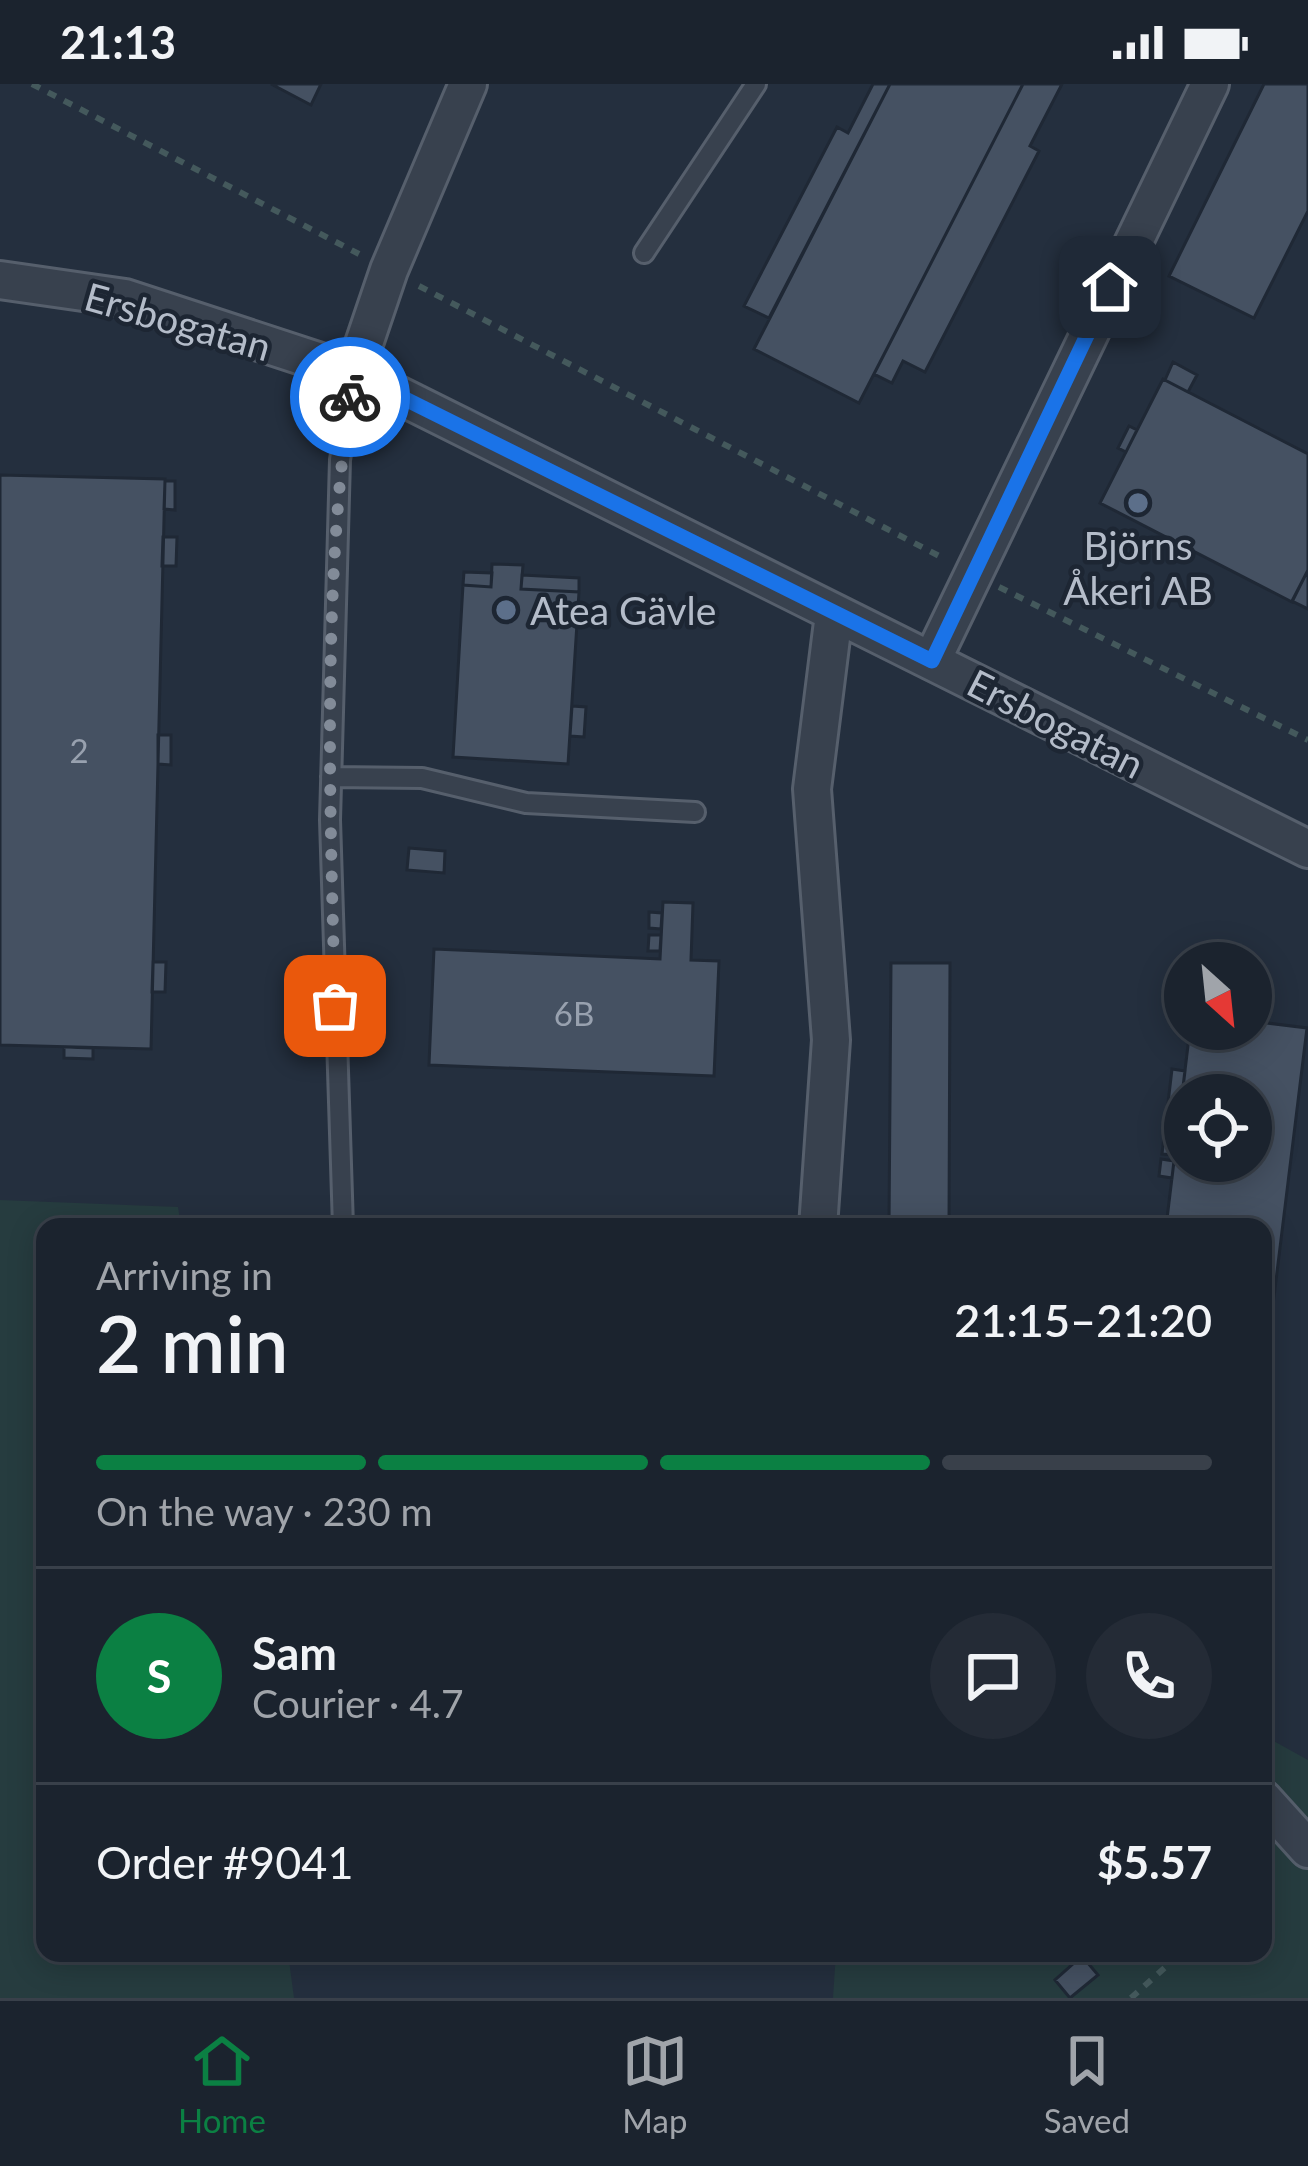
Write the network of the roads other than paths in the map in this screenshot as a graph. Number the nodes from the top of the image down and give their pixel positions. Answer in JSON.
{"nodes":[{"id":1,"x":468,"y":84,"type":"edge"},
{"id":2,"x":756,"y":84,"type":"edge"},
{"id":3,"x":1210,"y":84,"type":"edge"},
{"id":4,"x":644,"y":253,"type":"dead end"},
{"id":5,"x":0,"y":280,"type":"edge"},
{"id":6,"x":353,"y":373,"type":"junction"},
{"id":7,"x":834,"y":614,"type":"junction"},
{"id":8,"x":932,"y":661,"type":"junction"},
{"id":9,"x":331,"y":777,"type":"junction"},
{"id":10,"x":695,"y":812,"type":"dead end"},
{"id":11,"x":1308,"y":849,"type":"edge"},
{"id":12,"x":343,"y":1218,"type":"edge"},
{"id":13,"x":819,"y":1218,"type":"edge"},
{"id":14,"x":1272,"y":1809,"type":"edge"},
{"id":15,"x":1308,"y":1850,"type":"edge"}],
"edges":[{"from":1,"to":6,"type":"street"},
{"from":2,"to":4,"type":"lane"},
{"from":3,"to":8,"type":"street"},
{"from":5,"to":6,"type":"street","name":"Ersbogatan"},
{"from":6,"to":7,"type":"street","name":"Ersbogatan"},
{"from":6,"to":9,"type":"lane"},
{"from":7,"to":8,"type":"street","name":"Ersbogatan"},
{"from":7,"to":13,"type":"street"},
{"from":8,"to":11,"type":"street","name":"Ersbogatan"},
{"from":9,"to":10,"type":"lane"},
{"from":9,"to":12,"type":"lane"},
{"from":14,"to":15,"type":"street"}]}
